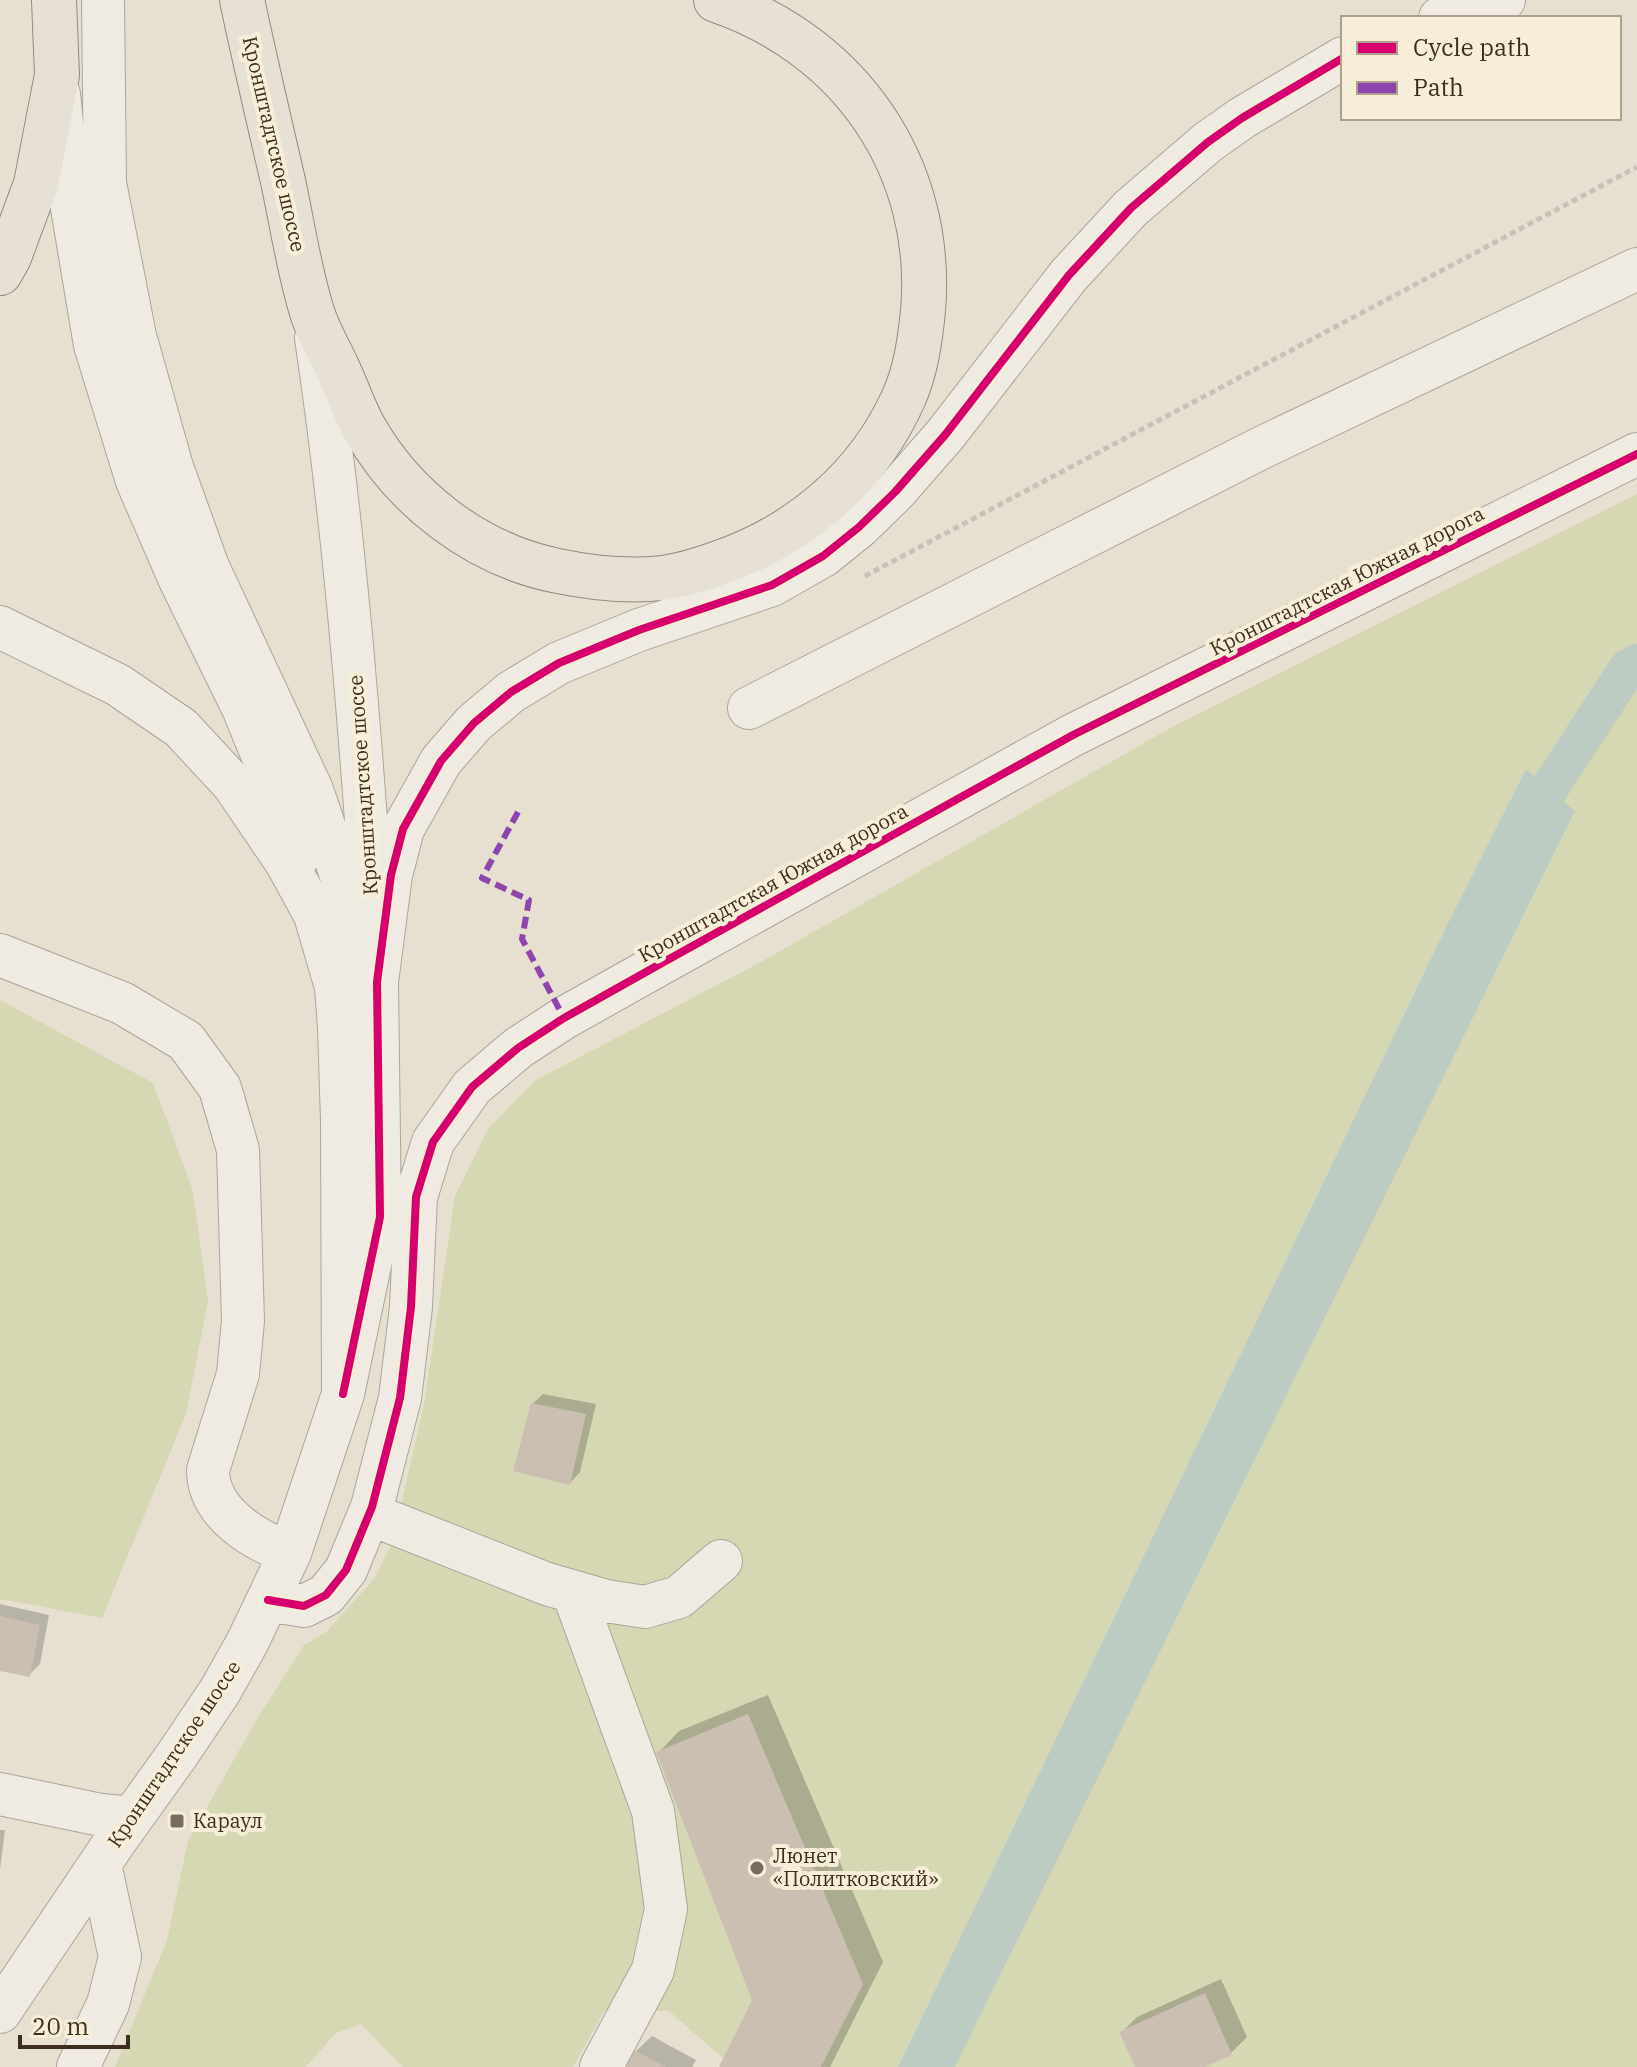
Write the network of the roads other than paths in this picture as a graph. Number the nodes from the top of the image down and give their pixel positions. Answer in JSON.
{"nodes":[{"id":1,"x":716,"y":0,"type":"edge"},
{"id":2,"x":1504,"y":0,"type":"edge"},
{"id":3,"x":54,"y":12,"type":"edge"},
{"id":4,"x":102,"y":12,"type":"edge"},
{"id":5,"x":246,"y":16,"type":"edge"},
{"id":6,"x":1447,"y":16,"type":"edge"},
{"id":7,"x":1341,"y":59,"type":"edge"},
{"id":8,"x":57,"y":75,"type":"junction"},
{"id":9,"x":1637,"y":269,"type":"edge"},
{"id":10,"x":0,"y":273,"type":"edge"},
{"id":11,"x":313,"y":315,"type":"junction"},
{"id":12,"x":1637,"y":454,"type":"edge"},
{"id":13,"x":0,"y":627,"type":"edge"},
{"id":14,"x":749,"y":708,"type":"dead end"},
{"id":15,"x":315,"y":915,"type":"junction"},
{"id":16,"x":0,"y":955,"type":"edge"},
{"id":17,"x":377,"y":982,"type":"junction"},
{"id":18,"x":343,"y":1394,"type":"junction"},
{"id":19,"x":370,"y":1514,"type":"junction"},
{"id":20,"x":290,"y":1553,"type":"junction"},
{"id":21,"x":721,"y":1561,"type":"dead end"},
{"id":22,"x":573,"y":1592,"type":"junction"},
{"id":23,"x":268,"y":1600,"type":"junction"},
{"id":24,"x":0,"y":1794,"type":"edge"},
{"id":25,"x":132,"y":1818,"type":"junction"},
{"id":26,"x":100,"y":1864,"type":"junction"},
{"id":27,"x":0,"y":2012,"type":"edge"},
{"id":28,"x":78,"y":2067,"type":"edge"},
{"id":29,"x":601,"y":2067,"type":"edge"}],
"edges":[{"from":1,"to":11,"type":"main road"},
{"from":2,"to":6,"type":"street"},
{"from":3,"to":8,"type":"main road"},
{"from":4,"to":17,"type":"street","name":"Кронштадтское шоссе"},
{"from":5,"to":11,"type":"main road","name":"Кронштадтское шоссе"},
{"from":7,"to":17,"type":"street"},
{"from":8,"to":10,"type":"main road"},
{"from":8,"to":15,"type":"street"},
{"from":9,"to":14,"type":"street"},
{"from":11,"to":17,"type":"street","name":"Кронштадтское шоссе"},
{"from":12,"to":19,"type":"street","name":"Кронштадтская Южная дорога"},
{"from":13,"to":15,"type":"street"},
{"from":15,"to":18,"type":"street","name":"Кронштадтское шоссе"},
{"from":16,"to":20,"type":"street"},
{"from":17,"to":18,"type":"street"},
{"from":18,"to":20,"type":"street","name":"Кронштадтское шоссе"},
{"from":19,"to":22,"type":"street"},
{"from":19,"to":23,"type":"street","name":"Кронштадтская Южная дорога"},
{"from":20,"to":23,"type":"street","name":"Кронштадтское шоссе"},
{"from":21,"to":22,"type":"street"},
{"from":22,"to":29,"type":"street"},
{"from":23,"to":25,"type":"street","name":"Кронштадтское шоссе"},
{"from":24,"to":25,"type":"street"},
{"from":25,"to":26,"type":"street","name":"Кронштадтское шоссе"},
{"from":26,"to":27,"type":"street","name":"Кронштадтское шоссе"},
{"from":26,"to":28,"type":"street"}]}
